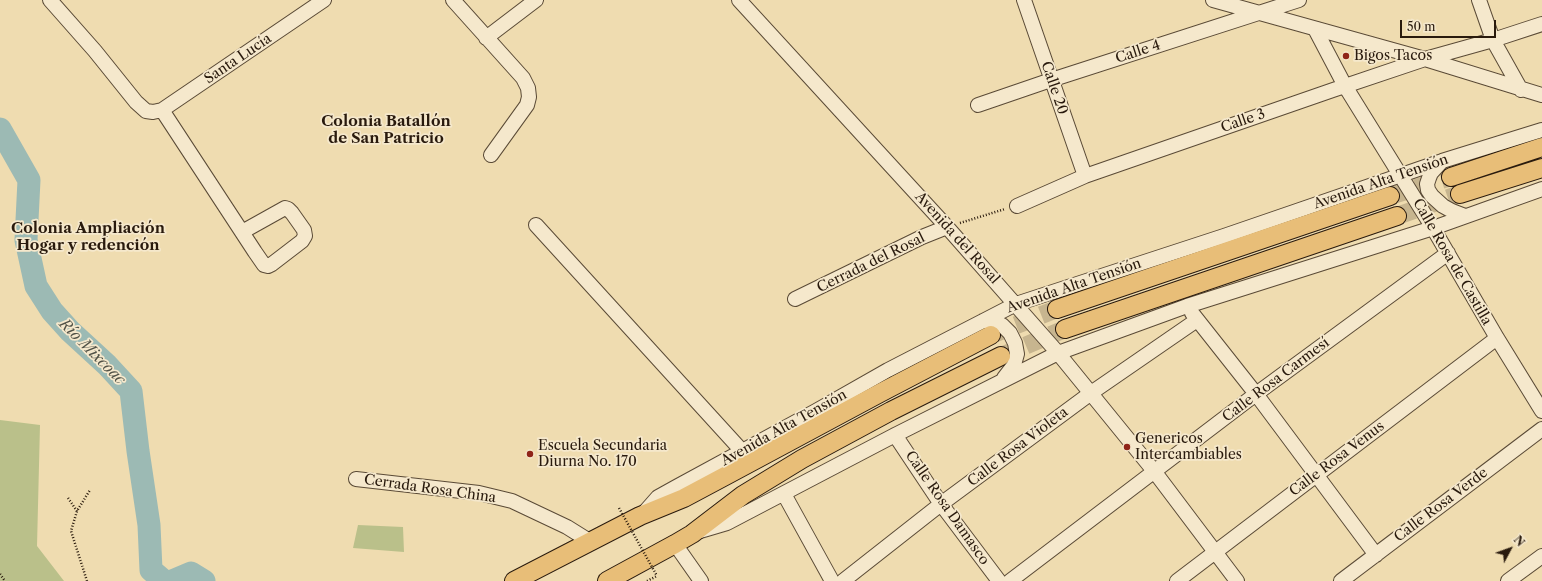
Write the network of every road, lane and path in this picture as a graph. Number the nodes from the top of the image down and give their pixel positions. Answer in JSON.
{"nodes":[{"id":1,"x":50,"y":0,"type":"edge"},
{"id":2,"x":324,"y":0,"type":"edge"},
{"id":3,"x":453,"y":0,"type":"edge"},
{"id":4,"x":536,"y":0,"type":"edge"},
{"id":5,"x":739,"y":0,"type":"edge"},
{"id":6,"x":1024,"y":0,"type":"edge"},
{"id":7,"x":1213,"y":0,"type":"edge"},
{"id":8,"x":1299,"y":0,"type":"edge"},
{"id":9,"x":1479,"y":0,"type":"edge"},
{"id":10,"x":1257,"y":6,"type":"edge"},
{"id":11,"x":1542,"y":24,"type":"edge"},
{"id":12,"x":1315,"y":29,"type":"junction"},
{"id":13,"x":486,"y":38,"type":"junction"},
{"id":14,"x":1493,"y":40,"type":"junction"},
{"id":15,"x":1425,"y":59,"type":"junction"},
{"id":16,"x":1051,"y":80,"type":"junction"},
{"id":17,"x":1345,"y":86,"type":"junction"},
{"id":18,"x":1521,"y":90,"type":"junction"},
{"id":19,"x":1542,"y":95,"type":"edge"},
{"id":20,"x":978,"y":105,"type":"dead end"},
{"id":21,"x":156,"y":111,"type":"junction"},
{"id":22,"x":1542,"y":130,"type":"edge"},
{"id":23,"x":1542,"y":147,"type":"edge"},
{"id":24,"x":491,"y":155,"type":"dead end"},
{"id":25,"x":1442,"y":161,"type":"junction"},
{"id":26,"x":1542,"y":168,"type":"edge"},
{"id":27,"x":1401,"y":175,"type":"junction"},
{"id":28,"x":1085,"y":176,"type":"junction"},
{"id":29,"x":1451,"y":177,"type":"tunnel mouth"},
{"id":30,"x":1542,"y":189,"type":"edge"},
{"id":31,"x":1460,"y":194,"type":"tunnel mouth"},
{"id":32,"x":1390,"y":196,"type":"tunnel mouth"},
{"id":33,"x":1017,"y":206,"type":"joint"},
{"id":34,"x":1397,"y":216,"type":"tunnel mouth"},
{"id":35,"x":1465,"y":216,"type":"junction"},
{"id":36,"x":536,"y":225,"type":"dead end"},
{"id":37,"x":947,"y":227,"type":"junction"},
{"id":38,"x":1433,"y":228,"type":"junction"},
{"id":39,"x":242,"y":232,"type":"junction"},
{"id":40,"x":1448,"y":253,"type":"junction"},
{"id":41,"x":795,"y":299,"type":"dead end"},
{"id":42,"x":1016,"y":304,"type":"junction"},
{"id":43,"x":1187,"y":306,"type":"junction"},
{"id":44,"x":1056,"y":309,"type":"tunnel mouth"},
{"id":45,"x":1197,"y":320,"type":"junction"},
{"id":46,"x":987,"y":328,"type":"junction"},
{"id":47,"x":1065,"y":329,"type":"tunnel mouth"},
{"id":48,"x":1497,"y":338,"type":"junction"},
{"id":49,"x":1058,"y":353,"type":"junction"},
{"id":50,"x":1001,"y":356,"type":"tunnel mouth"},
{"id":51,"x":1000,"y":381,"type":"junction"},
{"id":52,"x":1091,"y":393,"type":"junction"},
{"id":53,"x":1256,"y":394,"type":"junction"},
{"id":54,"x":1542,"y":411,"type":"edge"},
{"id":55,"x":1542,"y":429,"type":"edge"},
{"id":56,"x":896,"y":435,"type":"junction"},
{"id":57,"x":742,"y":451,"type":"junction"},
{"id":58,"x":1154,"y":471,"type":"junction"},
{"id":59,"x":1316,"y":474,"type":"junction"},
{"id":60,"x":356,"y":479,"type":"dead end"},
{"id":61,"x":90,"y":490,"type":"dead end"},
{"id":62,"x":784,"y":494,"type":"junction"},
{"id":63,"x":68,"y":498,"type":"dead end"},
{"id":64,"x":941,"y":504,"type":"junction"},
{"id":65,"x":619,"y":508,"type":"dead end"},
{"id":66,"x":77,"y":511,"type":"junction"},
{"id":67,"x":640,"y":516,"type":"junction"},
{"id":68,"x":692,"y":534,"type":"junction"},
{"id":69,"x":591,"y":542,"type":"junction"},
{"id":70,"x":675,"y":544,"type":"junction"},
{"id":71,"x":1216,"y":552,"type":"junction"},
{"id":72,"x":1376,"y":555,"type":"junction"},
{"id":73,"x":1542,"y":556,"type":"edge"},
{"id":74,"x":0,"y":574,"type":"edge"},
{"id":75,"x":5,"y":581,"type":"edge"},
{"id":76,"x":87,"y":581,"type":"edge"},
{"id":77,"x":514,"y":581,"type":"edge"},
{"id":78,"x":607,"y":581,"type":"edge"},
{"id":79,"x":647,"y":581,"type":"edge"},
{"id":80,"x":701,"y":581,"type":"edge"},
{"id":81,"x":832,"y":581,"type":"edge"},
{"id":82,"x":843,"y":581,"type":"edge"},
{"id":83,"x":999,"y":581,"type":"edge"},
{"id":84,"x":1010,"y":581,"type":"edge"},
{"id":85,"x":1177,"y":581,"type":"edge"},
{"id":86,"x":1237,"y":581,"type":"edge"},
{"id":87,"x":1341,"y":581,"type":"edge"},
{"id":88,"x":1508,"y":581,"type":"edge"}],
"edges":[{"from":1,"to":21,"type":"street"},
{"from":2,"to":21,"type":"street","name":"Santa Lucía"},
{"from":3,"to":13,"type":"street"},
{"from":4,"to":13,"type":"street"},
{"from":5,"to":37,"type":"street","name":"Avenida del Rosal"},
{"from":6,"to":16,"type":"street","name":"Calle 20"},
{"from":7,"to":10,"type":"street"},
{"from":8,"to":10,"type":"street","name":"Calle 4"},
{"from":9,"to":14,"type":"street"},
{"from":10,"to":12,"type":"street"},
{"from":10,"to":16,"type":"street","name":"Calle 4"},
{"from":11,"to":14,"type":"street","name":"Calle 3"},
{"from":12,"to":15,"type":"street"},
{"from":12,"to":17,"type":"street","name":"Calle Rosa de Castilla"},
{"from":13,"to":24,"type":"street"},
{"from":14,"to":15,"type":"street","name":"Calle 3"},
{"from":14,"to":18,"type":"street"},
{"from":15,"to":17,"type":"street","name":"Calle 3"},
{"from":15,"to":18,"type":"street"},
{"from":16,"to":20,"type":"street","name":"Calle 4"},
{"from":16,"to":28,"type":"street","name":"Calle 20"},
{"from":17,"to":27,"type":"street","name":"Calle Rosa de Castilla"},
{"from":17,"to":28,"type":"street","name":"Calle 3"},
{"from":18,"to":19,"type":"street"},
{"from":21,"to":39,"type":"street"},
{"from":22,"to":25,"type":"street","name":"Avenida Alta Tensión"},
{"from":23,"to":29,"type":"main road","name":"Avenida Alta Tensión"},
{"from":25,"to":27,"type":"street","name":"Avenida Alta Tensión"},
{"from":25,"to":35,"type":"street"},
{"from":26,"to":31,"type":"main road"},
{"from":27,"to":38,"type":"street","name":"Calle Rosa de Castilla"},
{"from":27,"to":42,"type":"street","name":"Avenida Alta Tensión"},
{"from":28,"to":33,"type":"street","name":"Calle 3"},
{"from":30,"to":35,"type":"street"},
{"from":32,"to":44,"type":"main road","name":"Avenida Alta Tensión"},
{"from":33,"to":37,"type":"path"},
{"from":34,"to":47,"type":"main road"},
{"from":35,"to":38,"type":"street"},
{"from":36,"to":57,"type":"street"},
{"from":37,"to":41,"type":"street","name":"Cerrada del Rosal"},
{"from":37,"to":42,"type":"street","name":"Avenida del Rosal"},
{"from":38,"to":40,"type":"street","name":"Calle Rosa de Castilla"},
{"from":38,"to":43,"type":"street"},
{"from":39,"to":39,"type":"street"},
{"from":40,"to":48,"type":"street","name":"Calle Rosa de Castilla"},
{"from":40,"to":53,"type":"street","name":"Calle Rosa Carmesí"},
{"from":42,"to":46,"type":"street","name":"Avenida Alta Tensión"},
{"from":42,"to":49,"type":"street","name":"Avenida del Rosal"},
{"from":43,"to":45,"type":"street"},
{"from":43,"to":49,"type":"street"},
{"from":45,"to":52,"type":"street","name":"Calle Rosa Violeta"},
{"from":45,"to":53,"type":"street"},
{"from":46,"to":51,"type":"street"},
{"from":46,"to":57,"type":"street","name":"Avenida Alta Tensión"},
{"from":46,"to":67,"type":"main road","name":"Avenida Alta Tensión"},
{"from":48,"to":54,"type":"street","name":"Calle Rosa de Castilla"},
{"from":48,"to":59,"type":"street","name":"Calle Rosa Venus"},
{"from":49,"to":51,"type":"street"},
{"from":49,"to":52,"type":"street","name":"Avenida del Rosal"},
{"from":50,"to":68,"type":"main road"},
{"from":51,"to":56,"type":"street"},
{"from":52,"to":58,"type":"street","name":"Avenida del Rosal"},
{"from":52,"to":64,"type":"street","name":"Calle Rosa Violeta"},
{"from":53,"to":58,"type":"street","name":"Calle Rosa Carmesí"},
{"from":53,"to":59,"type":"street"},
{"from":55,"to":72,"type":"street","name":"Calle Rosa Verde"},
{"from":56,"to":62,"type":"street"},
{"from":56,"to":64,"type":"street","name":"Calle Rosa Damasco"},
{"from":57,"to":67,"type":"street","name":"Avenida Alta Tensión"},
{"from":58,"to":71,"type":"street","name":"Avenida del Rosal"},
{"from":58,"to":84,"type":"street","name":"Calle Rosa Carmesí"},
{"from":59,"to":71,"type":"street","name":"Calle Rosa Venus"},
{"from":59,"to":72,"type":"street"},
{"from":60,"to":69,"type":"street","name":"Cerrada Rosa China"},
{"from":61,"to":66,"type":"path"},
{"from":62,"to":68,"type":"street"},
{"from":62,"to":81,"type":"street"},
{"from":63,"to":66,"type":"path"},
{"from":64,"to":82,"type":"street","name":"Calle Rosa Violeta"},
{"from":64,"to":83,"type":"street","name":"Calle Rosa Damasco"},
{"from":65,"to":79,"type":"path","bridge":true},
{"from":66,"to":76,"type":"path"},
{"from":67,"to":69,"type":"main road","name":"Avenida Alta Tensión"},
{"from":68,"to":70,"type":"main road"},
{"from":69,"to":77,"type":"main road","name":"Avenida Alta Tensión"},
{"from":70,"to":78,"type":"main road"},
{"from":70,"to":80,"type":"street"},
{"from":71,"to":85,"type":"street","name":"Calle Rosa Venus"},
{"from":71,"to":86,"type":"street","name":"Avenida del Rosal"},
{"from":72,"to":87,"type":"street","name":"Calle Rosa Verde"},
{"from":73,"to":88,"type":"street"},
{"from":74,"to":75,"type":"path"}]}
